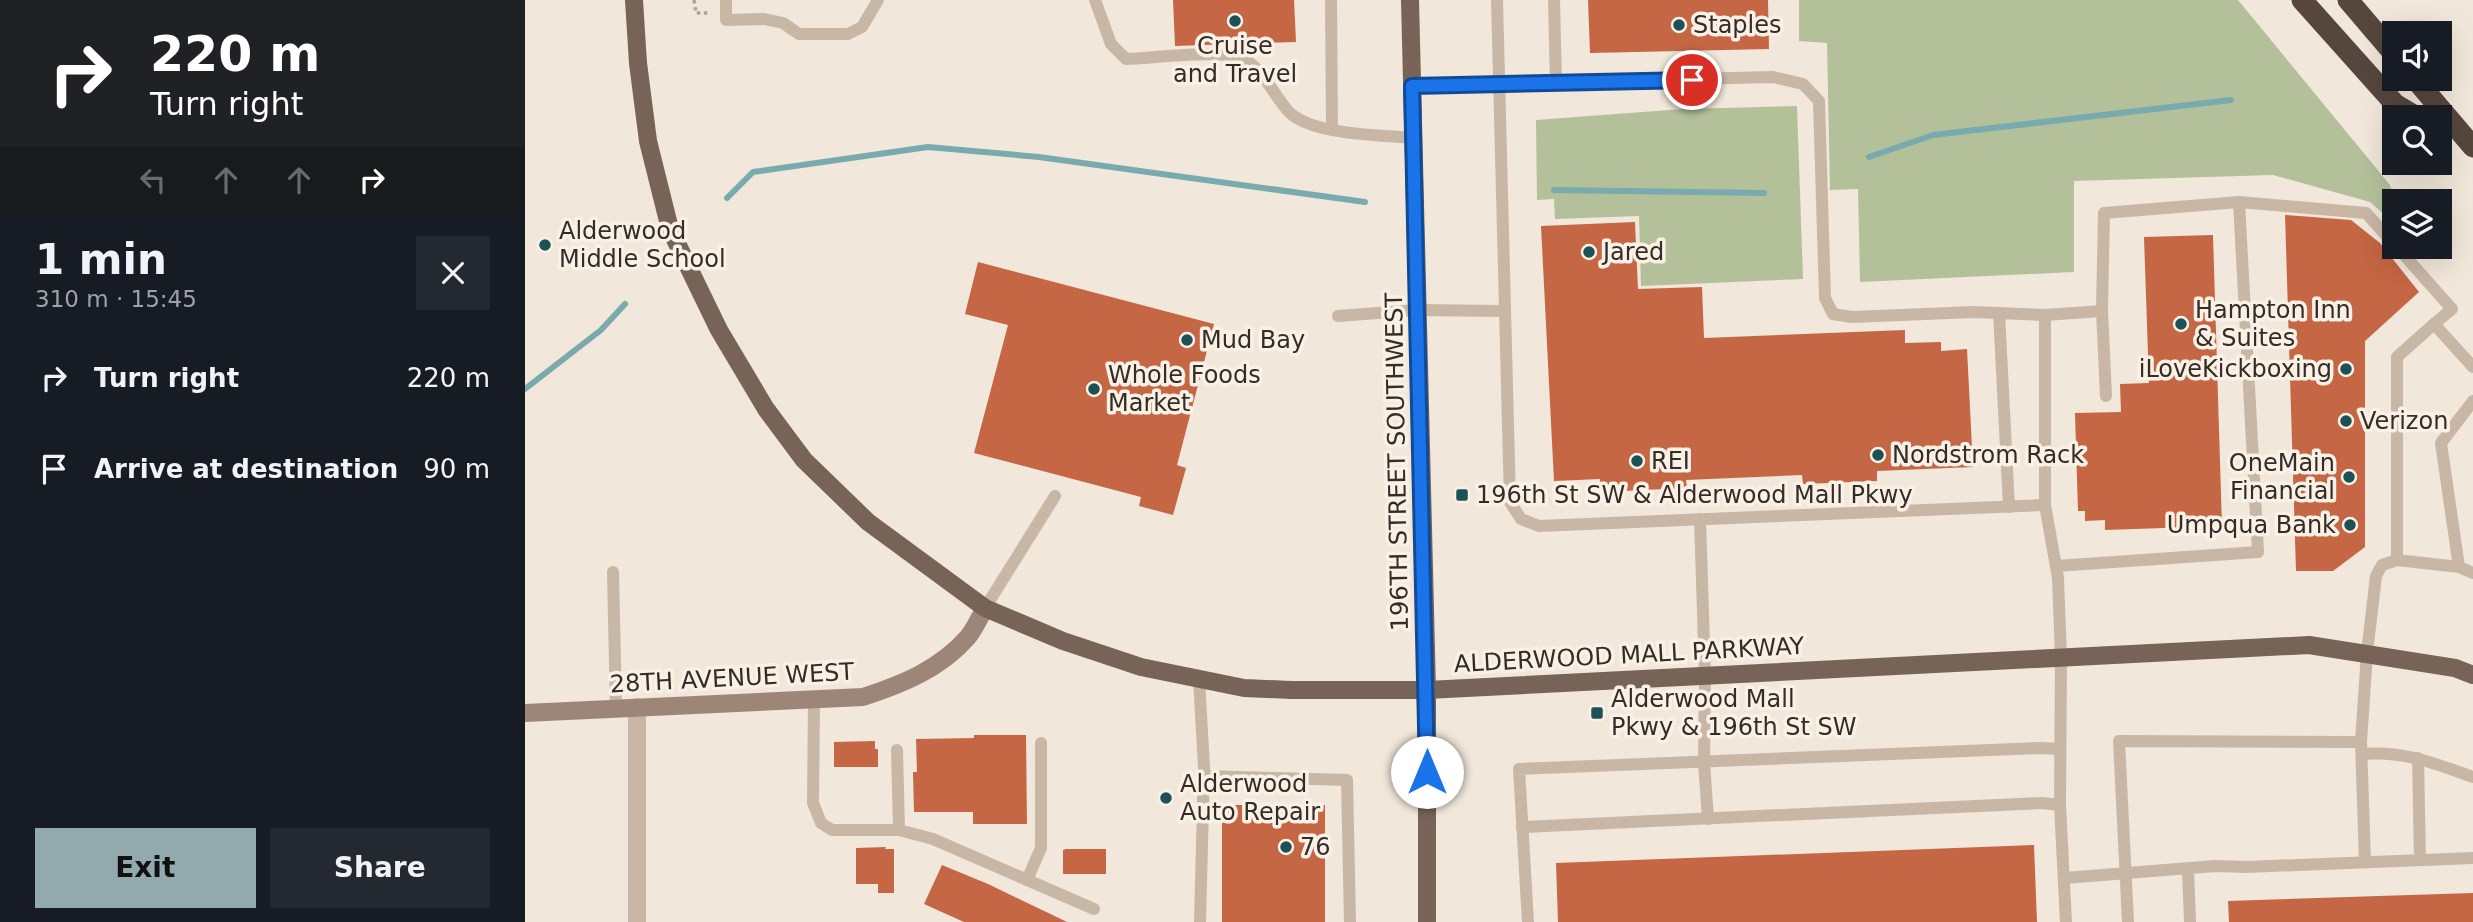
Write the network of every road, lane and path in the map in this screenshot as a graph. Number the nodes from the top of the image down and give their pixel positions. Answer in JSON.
{"nodes":[{"id":1,"x":634,"y":0,"type":"edge"},
{"id":2,"x":726,"y":0,"type":"edge"},
{"id":3,"x":878,"y":0,"type":"edge"},
{"id":4,"x":1095,"y":0,"type":"edge"},
{"id":5,"x":1331,"y":0,"type":"edge"},
{"id":6,"x":1410,"y":0,"type":"edge"},
{"id":7,"x":1497,"y":0,"type":"edge"},
{"id":8,"x":1554,"y":0,"type":"edge"},
{"id":9,"x":2302,"y":0,"type":"edge"},
{"id":10,"x":2348,"y":0,"type":"edge"},
{"id":11,"x":2382,"y":40,"type":"edge"},
{"id":12,"x":1556,"y":84,"type":"junction"},
{"id":13,"x":1412,"y":86,"type":"junction"},
{"id":14,"x":1500,"y":86,"type":"junction"},
{"id":15,"x":2425,"y":91,"type":"edge"},
{"id":16,"x":2397,"y":105,"type":"edge"},
{"id":17,"x":1332,"y":129,"type":"junction"},
{"id":18,"x":1413,"y":138,"type":"junction"},
{"id":19,"x":2452,"y":138,"type":"edge"},
{"id":20,"x":2473,"y":150,"type":"edge"},
{"id":21,"x":2239,"y":202,"type":"junction"},
{"id":22,"x":2382,"y":231,"type":"edge"},
{"id":23,"x":2407,"y":259,"type":"edge"},
{"id":24,"x":1417,"y":310,"type":"junction"},
{"id":25,"x":1505,"y":311,"type":"junction"},
{"id":26,"x":2102,"y":311,"type":"junction"},
{"id":27,"x":1999,"y":313,"type":"junction"},
{"id":28,"x":1338,"y":316,"type":"dead end"},
{"id":29,"x":2045,"y":316,"type":"junction"},
{"id":30,"x":2434,"y":324,"type":"junction"},
{"id":31,"x":2473,"y":367,"type":"edge"},
{"id":32,"x":2106,"y":396,"type":"dead end"},
{"id":33,"x":2473,"y":401,"type":"edge"},
{"id":34,"x":1055,"y":496,"type":"dead end"},
{"id":35,"x":2045,"y":505,"type":"junction"},
{"id":36,"x":2009,"y":506,"type":"junction"},
{"id":37,"x":1700,"y":519,"type":"junction"},
{"id":38,"x":2397,"y":559,"type":"junction"},
{"id":39,"x":2056,"y":566,"type":"junction"},
{"id":40,"x":2459,"y":568,"type":"junction"},
{"id":41,"x":613,"y":572,"type":"dead end"},
{"id":42,"x":2473,"y":573,"type":"edge"},
{"id":43,"x":985,"y":608,"type":"junction"},
{"id":44,"x":2367,"y":653,"type":"junction"},
{"id":45,"x":2061,"y":657,"type":"junction"},
{"id":46,"x":1705,"y":675,"type":"junction"},
{"id":47,"x":2473,"y":675,"type":"edge"},
{"id":48,"x":1199,"y":679,"type":"junction"},
{"id":49,"x":1427,"y":690,"type":"junction"},
{"id":50,"x":814,"y":699,"type":"junction"},
{"id":51,"x":637,"y":707,"type":"junction"},
{"id":52,"x":616,"y":708,"type":"junction"},
{"id":53,"x":525,"y":713,"type":"edge"},
{"id":54,"x":1041,"y":743,"type":"dead end"},
{"id":55,"x":2362,"y":748,"type":"junction"},
{"id":56,"x":2060,"y":749,"type":"junction"},
{"id":57,"x":897,"y":750,"type":"dead end"},
{"id":58,"x":2418,"y":758,"type":"junction"},
{"id":59,"x":1705,"y":762,"type":"junction"},
{"id":60,"x":1203,"y":776,"type":"junction"},
{"id":61,"x":2473,"y":777,"type":"edge"},
{"id":62,"x":2060,"y":805,"type":"junction"},
{"id":63,"x":1708,"y":820,"type":"junction"},
{"id":64,"x":1522,"y":827,"type":"junction"},
{"id":65,"x":899,"y":830,"type":"junction"},
{"id":66,"x":2473,"y":858,"type":"edge"},
{"id":67,"x":2420,"y":860,"type":"junction"},
{"id":68,"x":2365,"y":862,"type":"junction"},
{"id":69,"x":2188,"y":870,"type":"junction"},
{"id":70,"x":2126,"y":872,"type":"junction"},
{"id":71,"x":2065,"y":878,"type":"junction"},
{"id":72,"x":1027,"y":880,"type":"junction"},
{"id":73,"x":1094,"y":909,"type":"dead end"},
{"id":74,"x":637,"y":922,"type":"edge"},
{"id":75,"x":1200,"y":922,"type":"edge"},
{"id":76,"x":1350,"y":922,"type":"edge"},
{"id":77,"x":1427,"y":922,"type":"edge"},
{"id":78,"x":1528,"y":922,"type":"edge"},
{"id":79,"x":2066,"y":922,"type":"edge"},
{"id":80,"x":2128,"y":922,"type":"edge"},
{"id":81,"x":2190,"y":922,"type":"edge"}],
"edges":[{"from":1,"to":43,"type":"main road","name":"ALDERWOOD MALL PARKWAY"},
{"from":2,"to":3,"type":"lane"},
{"from":4,"to":17,"type":"lane"},
{"from":5,"to":17,"type":"lane"},
{"from":6,"to":13,"type":"main road","name":"196TH STREET SOUTHWEST"},
{"from":7,"to":14,"type":"lane"},
{"from":8,"to":12,"type":"lane"},
{"from":9,"to":16,"type":"highway"},
{"from":10,"to":11,"type":"highway"},
{"from":12,"to":14,"type":"lane"},
{"from":12,"to":27,"type":"lane"},
{"from":13,"to":14,"type":"lane"},
{"from":13,"to":18,"type":"main road","name":"196TH STREET SOUTHWEST"},
{"from":14,"to":25,"type":"lane"},
{"from":15,"to":20,"type":"highway"},
{"from":17,"to":18,"type":"lane"},
{"from":18,"to":24,"type":"main road","name":"196TH STREET SOUTHWEST"},
{"from":19,"to":20,"type":"highway"},
{"from":21,"to":22,"type":"lane"},
{"from":21,"to":26,"type":"lane"},
{"from":21,"to":39,"type":"lane"},
{"from":23,"to":30,"type":"lane"},
{"from":24,"to":25,"type":"lane"},
{"from":24,"to":28,"type":"lane"},
{"from":24,"to":49,"type":"main road","name":"196TH STREET SOUTHWEST"},
{"from":25,"to":37,"type":"lane"},
{"from":26,"to":29,"type":"lane"},
{"from":26,"to":32,"type":"lane"},
{"from":27,"to":29,"type":"lane"},
{"from":27,"to":36,"type":"lane"},
{"from":29,"to":35,"type":"lane"},
{"from":30,"to":31,"type":"lane"},
{"from":30,"to":38,"type":"lane"},
{"from":33,"to":40,"type":"lane"},
{"from":34,"to":43,"type":"lane","name":"28TH AVENUE WEST"},
{"from":35,"to":36,"type":"lane"},
{"from":35,"to":39,"type":"lane"},
{"from":36,"to":37,"type":"lane"},
{"from":37,"to":46,"type":"lane"},
{"from":38,"to":40,"type":"lane"},
{"from":38,"to":44,"type":"lane"},
{"from":39,"to":45,"type":"lane"},
{"from":40,"to":42,"type":"lane"},
{"from":41,"to":52,"type":"lane"},
{"from":43,"to":48,"type":"main road","name":"ALDERWOOD MALL PARKWAY"},
{"from":43,"to":50,"type":"street","name":"28TH AVENUE WEST"},
{"from":44,"to":45,"type":"main road","name":"ALDERWOOD MALL PARKWAY"},
{"from":44,"to":47,"type":"main road","name":"ALDERWOOD MALL PARKWAY"},
{"from":44,"to":55,"type":"lane"},
{"from":45,"to":46,"type":"main road","name":"ALDERWOOD MALL PARKWAY"},
{"from":45,"to":56,"type":"lane"},
{"from":46,"to":49,"type":"main road","name":"ALDERWOOD MALL PARKWAY"},
{"from":46,"to":59,"type":"lane"},
{"from":48,"to":49,"type":"main road","name":"ALDERWOOD MALL PARKWAY"},
{"from":48,"to":60,"type":"lane"},
{"from":49,"to":77,"type":"main road","name":"196TH STREET SOUTHWEST"},
{"from":50,"to":51,"type":"street","name":"28TH AVENUE WEST"},
{"from":50,"to":65,"type":"lane"},
{"from":51,"to":52,"type":"street","name":"28TH AVENUE WEST"},
{"from":51,"to":74,"type":"street"},
{"from":52,"to":53,"type":"street","name":"28TH AVENUE WEST"},
{"from":54,"to":72,"type":"lane"},
{"from":55,"to":58,"type":"lane"},
{"from":55,"to":68,"type":"lane"},
{"from":55,"to":70,"type":"lane"},
{"from":56,"to":59,"type":"lane"},
{"from":56,"to":62,"type":"lane"},
{"from":57,"to":65,"type":"lane"},
{"from":58,"to":61,"type":"lane"},
{"from":58,"to":67,"type":"lane"},
{"from":59,"to":63,"type":"lane"},
{"from":59,"to":64,"type":"lane"},
{"from":60,"to":75,"type":"lane"},
{"from":60,"to":76,"type":"lane"},
{"from":62,"to":63,"type":"lane"},
{"from":62,"to":71,"type":"lane"},
{"from":63,"to":64,"type":"lane"},
{"from":64,"to":78,"type":"lane"},
{"from":65,"to":72,"type":"lane"},
{"from":66,"to":67,"type":"lane"},
{"from":67,"to":68,"type":"lane"},
{"from":68,"to":69,"type":"lane"},
{"from":69,"to":70,"type":"lane"},
{"from":69,"to":81,"type":"lane"},
{"from":70,"to":71,"type":"lane"},
{"from":70,"to":80,"type":"lane"},
{"from":71,"to":79,"type":"lane"},
{"from":72,"to":73,"type":"lane"}]}
